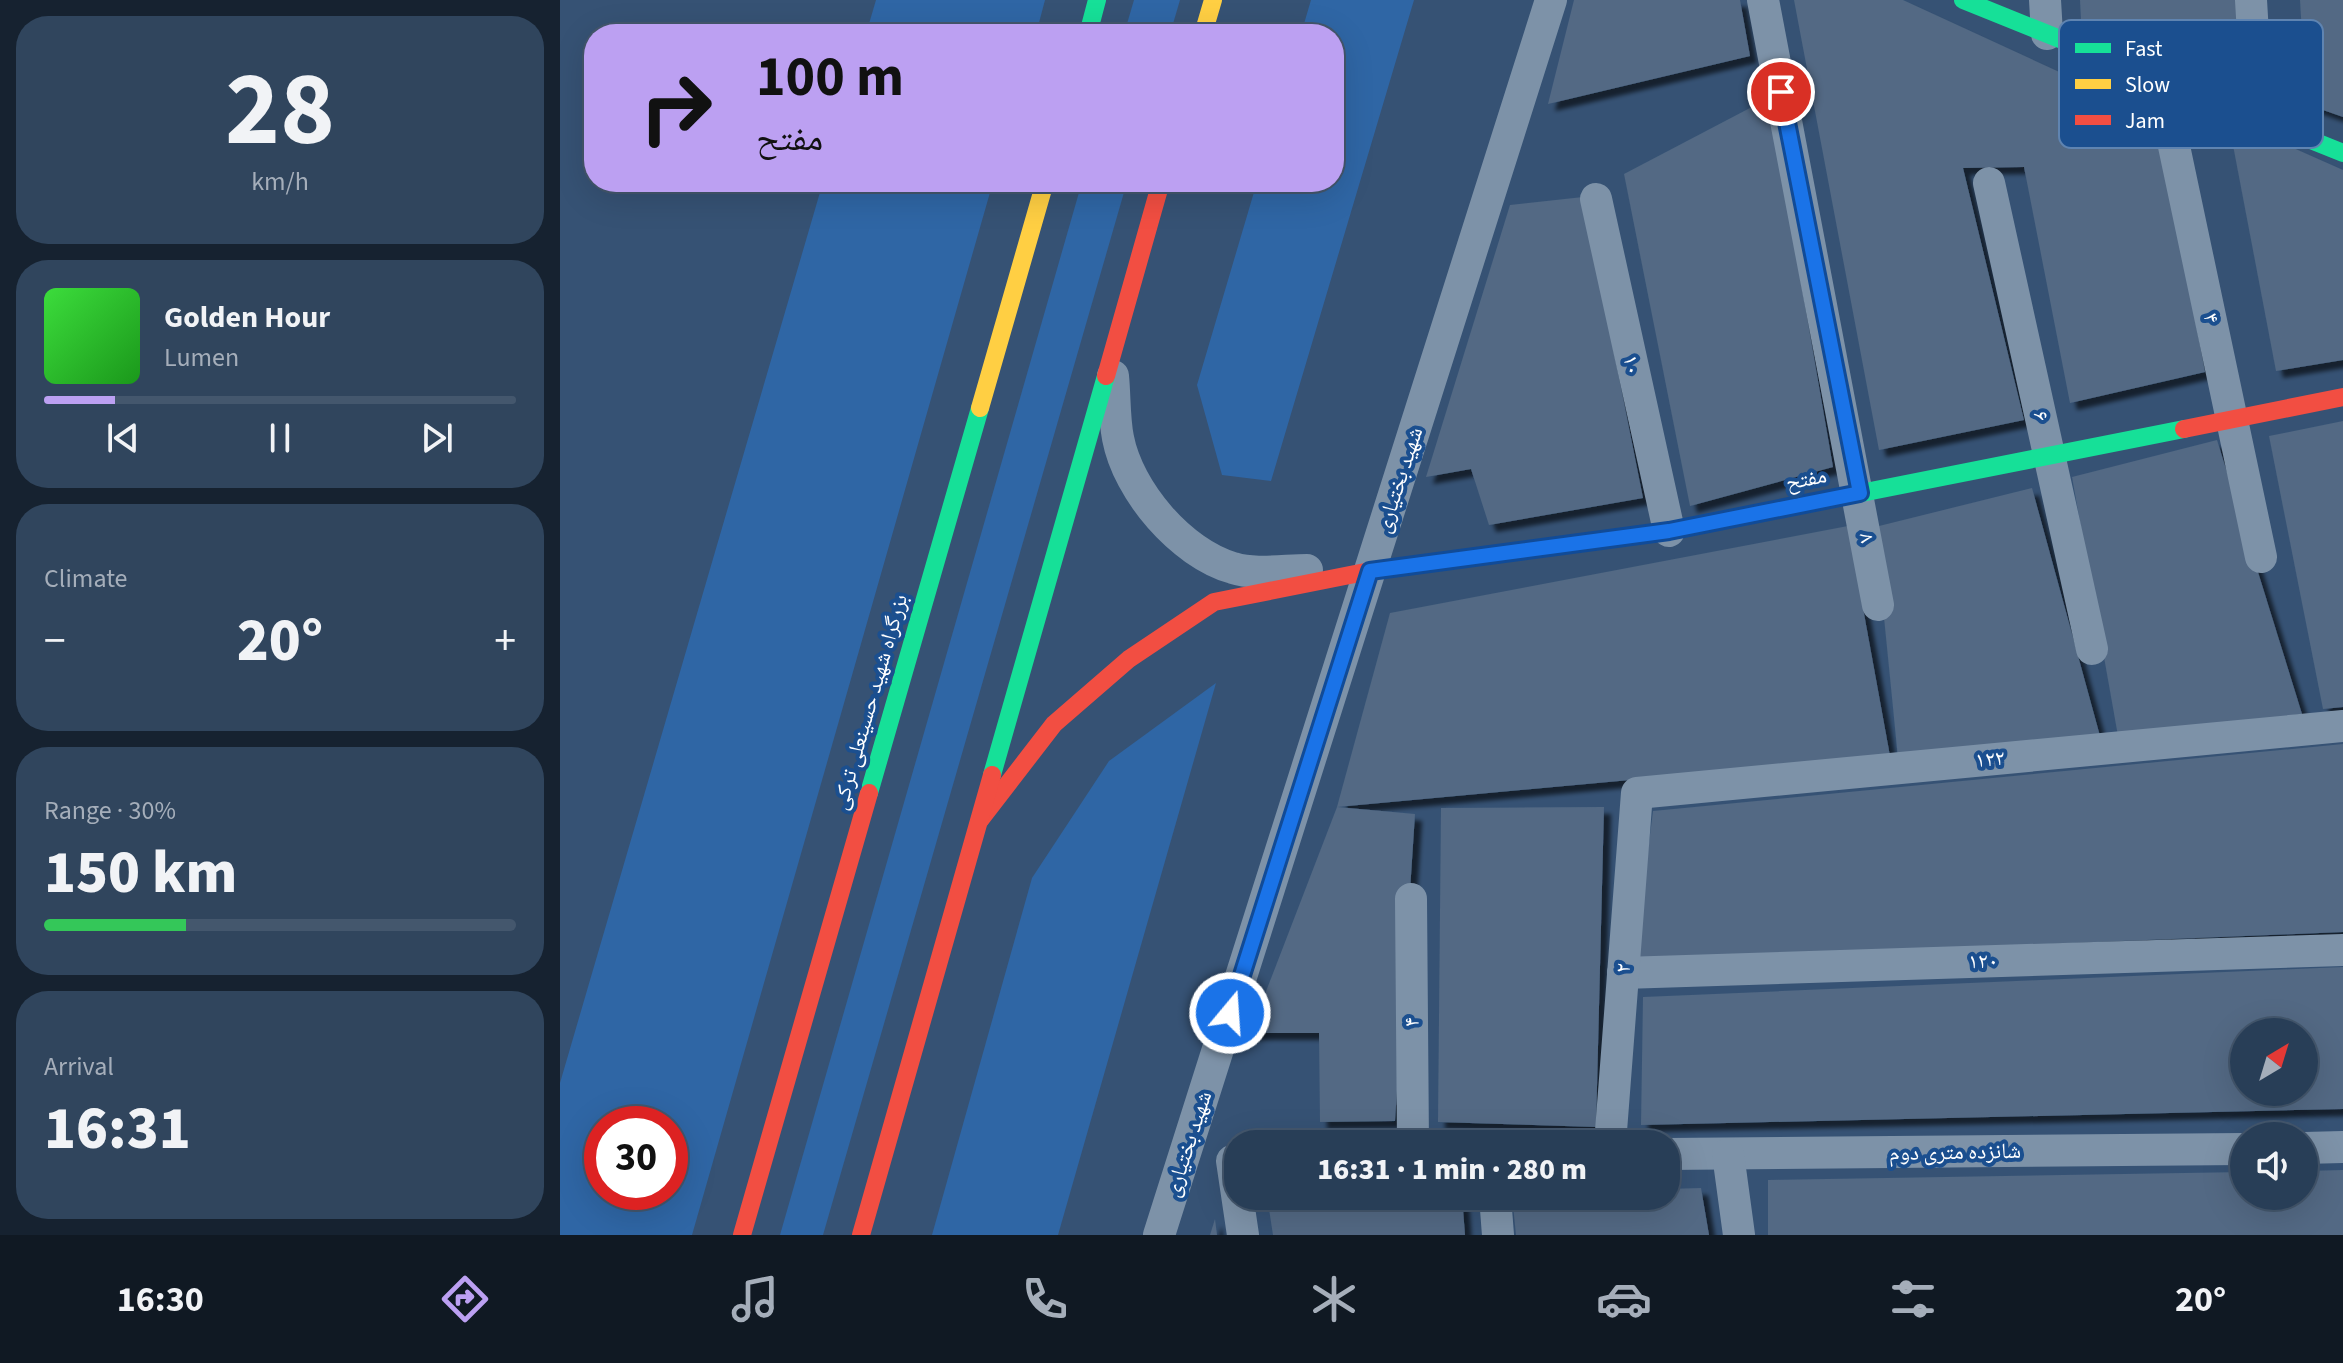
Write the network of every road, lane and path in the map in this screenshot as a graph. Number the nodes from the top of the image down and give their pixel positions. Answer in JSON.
{"nodes":[{"id":1,"x":1097,"y":0,"type":"edge"},
{"id":2,"x":1213,"y":0,"type":"edge"},
{"id":3,"x":1551,"y":0,"type":"edge"},
{"id":4,"x":1763,"y":0,"type":"edge"},
{"id":5,"x":1963,"y":0,"type":"edge"},
{"id":6,"x":2045,"y":0,"type":"edge"},
{"id":7,"x":2251,"y":0,"type":"edge"},
{"id":8,"x":2252,"y":20,"type":"edge"},
{"id":9,"x":1091,"y":24,"type":"edge"},
{"id":10,"x":1206,"y":24,"type":"edge"},
{"id":11,"x":2047,"y":34,"type":"junction"},
{"id":12,"x":2059,"y":39,"type":"edge"},
{"id":13,"x":2323,"y":145,"type":"edge"},
{"id":14,"x":2175,"y":148,"type":"edge"},
{"id":15,"x":2343,"y":153,"type":"edge"},
{"id":16,"x":1989,"y":183,"type":"dead end"},
{"id":17,"x":1042,"y":192,"type":"edge"},
{"id":18,"x":1158,"y":192,"type":"edge"},
{"id":19,"x":1596,"y":199,"type":"dead end"},
{"id":20,"x":1112,"y":355,"type":"junction"},
{"id":21,"x":2343,"y":397,"type":"edge"},
{"id":22,"x":2233,"y":419,"type":"junction"},
{"id":23,"x":2049,"y":456,"type":"junction"},
{"id":24,"x":1860,"y":493,"type":"junction"},
{"id":25,"x":1669,"y":531,"type":"junction"},
{"id":26,"x":2261,"y":557,"type":"dead end"},
{"id":27,"x":1370,"y":571,"type":"junction"},
{"id":28,"x":1878,"y":605,"type":"dead end"},
{"id":29,"x":2092,"y":649,"type":"dead end"},
{"id":30,"x":2343,"y":726,"type":"edge"},
{"id":31,"x":1637,"y":793,"type":"joint"},
{"id":32,"x":980,"y":820,"type":"junction"},
{"id":33,"x":1411,"y":899,"type":"dead end"},
{"id":34,"x":2343,"y":950,"type":"edge"},
{"id":35,"x":1623,"y":973,"type":"junction"},
{"id":36,"x":1413,"y":1130,"type":"edge"},
{"id":37,"x":1611,"y":1130,"type":"edge"},
{"id":38,"x":2343,"y":1147,"type":"edge"},
{"id":39,"x":2318,"y":1148,"type":"edge"},
{"id":40,"x":2230,"y":1149,"type":"edge"},
{"id":41,"x":1680,"y":1154,"type":"edge"},
{"id":42,"x":1728,"y":1154,"type":"junction"},
{"id":43,"x":1183,"y":1160,"type":"junction"},
{"id":44,"x":1224,"y":1161,"type":"edge"},
{"id":45,"x":1240,"y":1210,"type":"edge"},
{"id":46,"x":1496,"y":1210,"type":"edge"},
{"id":47,"x":742,"y":1235,"type":"edge"},
{"id":48,"x":861,"y":1235,"type":"edge"},
{"id":49,"x":1159,"y":1235,"type":"edge"},
{"id":50,"x":1243,"y":1235,"type":"edge"},
{"id":51,"x":1498,"y":1235,"type":"edge"},
{"id":52,"x":1739,"y":1235,"type":"edge"}],
"edges":[{"from":1,"to":9,"type":"main road"},
{"from":2,"to":10,"type":"main road"},
{"from":3,"to":27,"type":"street","name":"شهید بختیاری"},
{"from":4,"to":24,"type":"street","name":"۸"},
{"from":5,"to":11,"type":"main road"},
{"from":6,"to":11,"type":"street"},
{"from":7,"to":8,"type":"street"},
{"from":11,"to":12,"type":"main road"},
{"from":13,"to":15,"type":"main road"},
{"from":14,"to":22,"type":"street","name":"۴"},
{"from":16,"to":23,"type":"street","name":"۶"},
{"from":17,"to":47,"type":"main road","name":"بزرگراه شهید حسینعلی ترکی"},
{"from":18,"to":20,"type":"main road"},
{"from":19,"to":25,"type":"street","name":"۱۰"},
{"from":20,"to":27,"type":"street"},
{"from":20,"to":32,"type":"main road"},
{"from":21,"to":22,"type":"main road","name":"مفتح"},
{"from":22,"to":23,"type":"main road","name":"مفتح"},
{"from":22,"to":26,"type":"street","name":"۴"},
{"from":23,"to":24,"type":"main road","name":"مفتح"},
{"from":23,"to":29,"type":"street","name":"۶"},
{"from":24,"to":25,"type":"main road","name":"مفتح"},
{"from":24,"to":28,"type":"street","name":"۸"},
{"from":25,"to":27,"type":"main road","name":"مفتح"},
{"from":27,"to":32,"type":"main road","name":"مفتح"},
{"from":27,"to":43,"type":"street","name":"شهید بختیاری"},
{"from":30,"to":31,"type":"street","name":"۱۲۲"},
{"from":31,"to":35,"type":"street","name":"۲"},
{"from":32,"to":48,"type":"main road"},
{"from":33,"to":36,"type":"street","name":"۴"},
{"from":34,"to":35,"type":"street","name":"۱۲۰"},
{"from":35,"to":37,"type":"street","name":"۲"},
{"from":38,"to":39,"type":"street"},
{"from":40,"to":42,"type":"street","name":"شانزده متری دوم"},
{"from":41,"to":42,"type":"street","name":"شانزده متری دوم"},
{"from":42,"to":52,"type":"street"},
{"from":43,"to":44,"type":"street"},
{"from":43,"to":49,"type":"street","name":"شهید بختیاری"},
{"from":45,"to":50,"type":"street"},
{"from":46,"to":51,"type":"street"}]}
